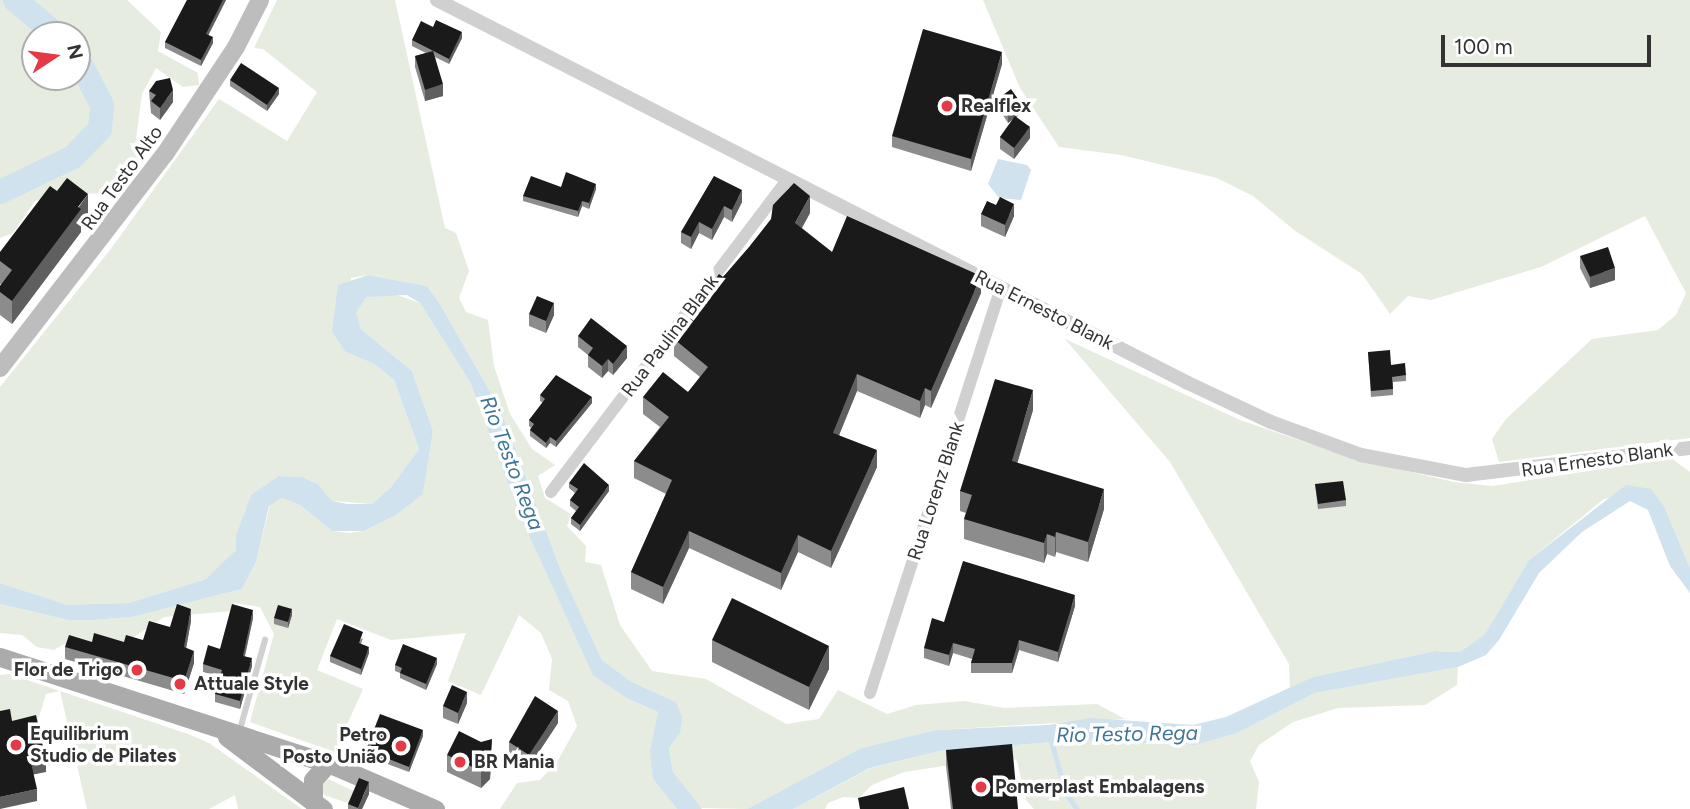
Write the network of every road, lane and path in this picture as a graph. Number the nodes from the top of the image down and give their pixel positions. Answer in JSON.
{"nodes":[{"id":1,"x":260,"y":0,"type":"edge"},
{"id":2,"x":437,"y":0,"type":"edge"},
{"id":3,"x":789,"y":179,"type":"junction"},
{"id":4,"x":1002,"y":288,"type":"junction"},
{"id":5,"x":0,"y":368,"type":"edge"},
{"id":6,"x":1690,"y":448,"type":"edge"},
{"id":7,"x":551,"y":492,"type":"dead end"},
{"id":8,"x":265,"y":640,"type":"dead end"},
{"id":9,"x":0,"y":657,"type":"edge"},
{"id":10,"x":20,"y":663,"type":"junction"},
{"id":11,"x":0,"y":666,"type":"edge"},
{"id":12,"x":870,"y":693,"type":"dead end"},
{"id":13,"x":215,"y":727,"type":"junction"},
{"id":14,"x":238,"y":735,"type":"junction"},
{"id":15,"x":327,"y":764,"type":"junction"},
{"id":16,"x":411,"y":803,"type":"edge"},
{"id":17,"x":317,"y":807,"type":"edge"},
{"id":18,"x":435,"y":809,"type":"edge"}],
"edges":[{"from":1,"to":5,"type":"main road","name":"Rua Testo Alto"},
{"from":2,"to":3,"type":"street","name":"Rua Ernesto Blank"},
{"from":3,"to":4,"type":"street","name":"Rua Ernesto Blank"},
{"from":3,"to":7,"type":"street","name":"Rua Paulina Blank"},
{"from":4,"to":6,"type":"street","name":"Rua Ernesto Blank"},
{"from":4,"to":12,"type":"street","name":"Rua Lorenz Blank"},
{"from":8,"to":14,"type":"lane"},
{"from":9,"to":10,"type":"main road"},
{"from":10,"to":11,"type":"main road"},
{"from":10,"to":13,"type":"main road"},
{"from":13,"to":14,"type":"main road"},
{"from":13,"to":17,"type":"main road"},
{"from":14,"to":15,"type":"main road"},
{"from":15,"to":16,"type":"main road"},
{"from":15,"to":17,"type":"main road"},
{"from":16,"to":18,"type":"main road"}]}
